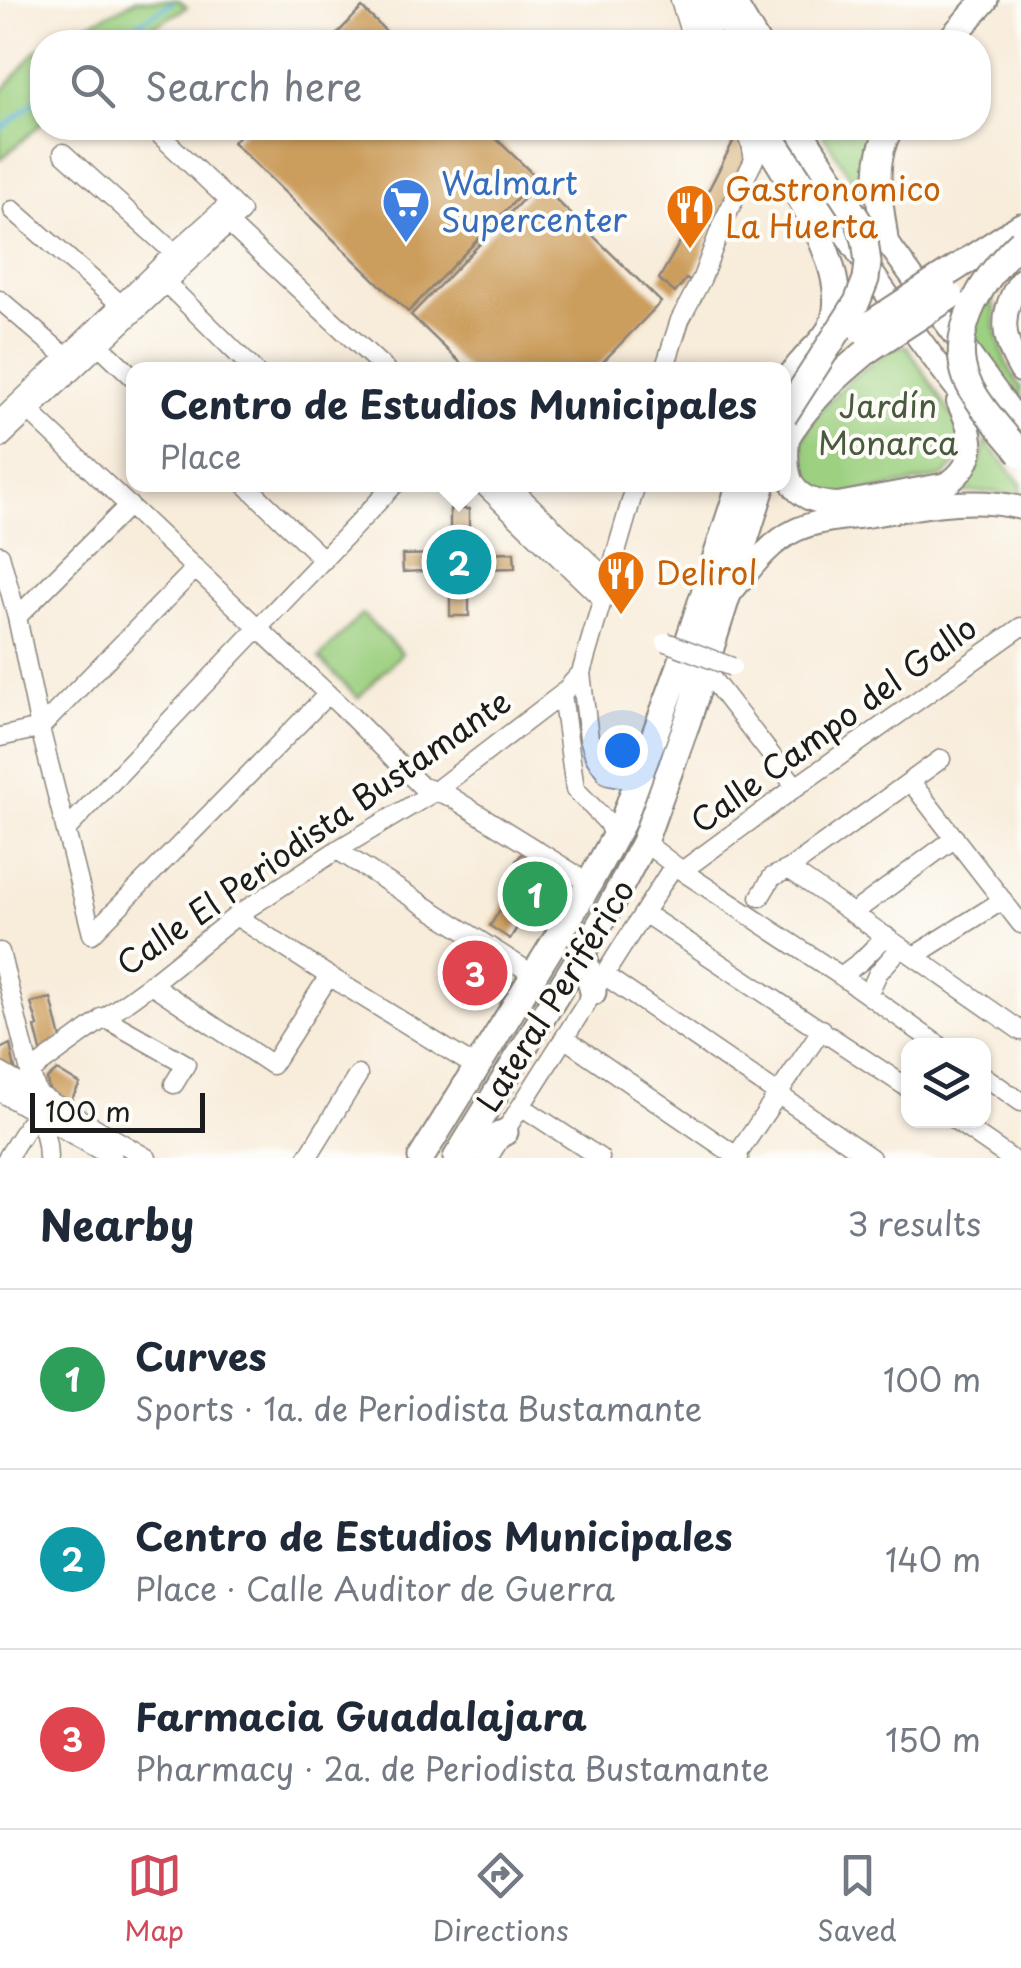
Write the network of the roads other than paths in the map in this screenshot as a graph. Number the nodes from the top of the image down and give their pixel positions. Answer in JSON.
{"nodes":[{"id":1,"x":966,"y":0,"type":"edge"},
{"id":2,"x":985,"y":0,"type":"edge"},
{"id":3,"x":724,"y":20,"type":"edge"},
{"id":4,"x":690,"y":30,"type":"edge"},
{"id":5,"x":943,"y":30,"type":"edge"},
{"id":6,"x":959,"y":30,"type":"edge"},
{"id":7,"x":165,"y":140,"type":"edge"},
{"id":8,"x":749,"y":140,"type":"edge"},
{"id":9,"x":764,"y":140,"type":"edge"},
{"id":10,"x":784,"y":140,"type":"edge"},
{"id":11,"x":806,"y":140,"type":"edge"},
{"id":12,"x":817,"y":140,"type":"edge"},
{"id":13,"x":883,"y":140,"type":"edge"},
{"id":14,"x":63,"y":154,"type":"dead end"},
{"id":15,"x":231,"y":202,"type":"junction"},
{"id":16,"x":13,"y":210,"type":"dead end"},
{"id":17,"x":228,"y":224,"type":"junction"},
{"id":18,"x":1021,"y":226,"type":"edge"},
{"id":19,"x":885,"y":239,"type":"junction"},
{"id":20,"x":1021,"y":241,"type":"edge"},
{"id":21,"x":1021,"y":254,"type":"edge"},
{"id":22,"x":179,"y":258,"type":"junction"},
{"id":23,"x":1021,"y":280,"type":"edge"},
{"id":24,"x":165,"y":282,"type":"junction"},
{"id":25,"x":945,"y":288,"type":"junction"},
{"id":26,"x":0,"y":300,"type":"edge"},
{"id":27,"x":126,"y":308,"type":"junction"},
{"id":28,"x":866,"y":339,"type":"junction"},
{"id":29,"x":98,"y":344,"type":"junction"},
{"id":30,"x":71,"y":361,"type":"junction"},
{"id":31,"x":246,"y":362,"type":"edge"},
{"id":32,"x":377,"y":362,"type":"edge"},
{"id":33,"x":667,"y":362,"type":"edge"},
{"id":34,"x":126,"y":370,"type":"edge"},
{"id":35,"x":1021,"y":371,"type":"edge"},
{"id":36,"x":946,"y":376,"type":"junction"},
{"id":37,"x":791,"y":377,"type":"edge"},
{"id":38,"x":791,"y":395,"type":"edge"},
{"id":39,"x":12,"y":413,"type":"edge"},
{"id":40,"x":791,"y":422,"type":"edge"},
{"id":41,"x":791,"y":425,"type":"edge"},
{"id":42,"x":1021,"y":425,"type":"edge"},
{"id":43,"x":0,"y":438,"type":"edge"},
{"id":44,"x":1021,"y":454,"type":"edge"},
{"id":45,"x":1021,"y":469,"type":"edge"},
{"id":46,"x":791,"y":481,"type":"edge"},
{"id":47,"x":253,"y":492,"type":"edge"},
{"id":48,"x":380,"y":492,"type":"edge"},
{"id":49,"x":490,"y":492,"type":"edge"},
{"id":50,"x":516,"y":492,"type":"edge"},
{"id":51,"x":634,"y":492,"type":"edge"},
{"id":52,"x":737,"y":492,"type":"edge"},
{"id":53,"x":749,"y":492,"type":"edge"},
{"id":54,"x":761,"y":492,"type":"edge"},
{"id":55,"x":130,"y":505,"type":"junction"},
{"id":56,"x":1021,"y":508,"type":"edge"},
{"id":57,"x":0,"y":555,"type":"edge"},
{"id":58,"x":324,"y":560,"type":"junction"},
{"id":59,"x":196,"y":568,"type":"junction"},
{"id":60,"x":607,"y":579,"type":"junction"},
{"id":61,"x":729,"y":595,"type":"junction"},
{"id":62,"x":602,"y":599,"type":"junction"},
{"id":63,"x":17,"y":618,"type":"junction"},
{"id":64,"x":1021,"y":627,"type":"edge"},
{"id":65,"x":260,"y":628,"type":"junction"},
{"id":66,"x":666,"y":642,"type":"dead end"},
{"id":67,"x":732,"y":667,"type":"dead end"},
{"id":68,"x":705,"y":670,"type":"junction"},
{"id":69,"x":581,"y":673,"type":"junction"},
{"id":70,"x":328,"y":694,"type":"junction"},
{"id":71,"x":562,"y":694,"type":"junction"},
{"id":72,"x":688,"y":720,"type":"junction"},
{"id":73,"x":40,"y":728,"type":"junction"},
{"id":74,"x":0,"y":737,"type":"edge"},
{"id":75,"x":652,"y":740,"type":"junction"},
{"id":76,"x":941,"y":759,"type":"dead end"},
{"id":77,"x":911,"y":782,"type":"junction"},
{"id":78,"x":796,"y":788,"type":"junction"},
{"id":79,"x":434,"y":792,"type":"junction"},
{"id":80,"x":66,"y":830,"type":"junction"},
{"id":81,"x":614,"y":837,"type":"junction"},
{"id":82,"x":955,"y":838,"type":"junction"},
{"id":83,"x":644,"y":842,"type":"junction"},
{"id":84,"x":337,"y":850,"type":"junction"},
{"id":85,"x":678,"y":868,"type":"junction"},
{"id":86,"x":788,"y":869,"type":"junction"},
{"id":87,"x":589,"y":883,"type":"junction"},
{"id":88,"x":760,"y":897,"type":"dead end"},
{"id":89,"x":1003,"y":900,"type":"junction"},
{"id":90,"x":644,"y":913,"type":"junction"},
{"id":91,"x":852,"y":913,"type":"junction"},
{"id":92,"x":236,"y":916,"type":"junction"},
{"id":93,"x":1021,"y":924,"type":"edge"},
{"id":94,"x":900,"y":946,"type":"junction"},
{"id":95,"x":0,"y":952,"type":"edge"},
{"id":96,"x":583,"y":952,"type":"junction"},
{"id":97,"x":861,"y":962,"type":"junction"},
{"id":98,"x":878,"y":972,"type":"junction"},
{"id":99,"x":534,"y":975,"type":"junction"},
{"id":100,"x":329,"y":976,"type":"junction"},
{"id":101,"x":841,"y":976,"type":"junction"},
{"id":102,"x":151,"y":984,"type":"junction"},
{"id":103,"x":599,"y":984,"type":"junction"},
{"id":104,"x":868,"y":996,"type":"junction"},
{"id":105,"x":103,"y":1018,"type":"junction"},
{"id":106,"x":822,"y":1029,"type":"junction"},
{"id":107,"x":1021,"y":1031,"type":"edge"},
{"id":108,"x":564,"y":1038,"type":"junction"},
{"id":109,"x":928,"y":1038,"type":"edge"},
{"id":110,"x":476,"y":1067,"type":"junction"},
{"id":111,"x":0,"y":1072,"type":"edge"},
{"id":112,"x":30,"y":1072,"type":"junction"},
{"id":113,"x":358,"y":1075,"type":"dead end"},
{"id":114,"x":991,"y":1081,"type":"edge"},
{"id":115,"x":901,"y":1083,"type":"edge"},
{"id":116,"x":174,"y":1084,"type":"dead end"},
{"id":117,"x":0,"y":1092,"type":"edge"},
{"id":118,"x":778,"y":1094,"type":"junction"},
{"id":119,"x":1021,"y":1102,"type":"edge"},
{"id":120,"x":37,"y":1103,"type":"junction"},
{"id":121,"x":522,"y":1106,"type":"junction"},
{"id":122,"x":967,"y":1128,"type":"edge"},
{"id":123,"x":499,"y":1149,"type":"edge"},
{"id":124,"x":737,"y":1157,"type":"edge"},
{"id":125,"x":8,"y":1158,"type":"edge"},
{"id":126,"x":48,"y":1158,"type":"edge"},
{"id":127,"x":113,"y":1158,"type":"edge"},
{"id":128,"x":148,"y":1158,"type":"edge"},
{"id":129,"x":307,"y":1158,"type":"edge"},
{"id":130,"x":421,"y":1158,"type":"edge"},
{"id":131,"x":457,"y":1158,"type":"edge"},
{"id":132,"x":600,"y":1158,"type":"edge"},
{"id":133,"x":872,"y":1158,"type":"edge"},
{"id":134,"x":1010,"y":1158,"type":"edge"}],
"edges":[{"from":1,"to":5,"type":"highway"},
{"from":2,"to":6,"type":"highway"},
{"from":3,"to":4,"type":"street"},
{"from":7,"to":15,"type":"street"},
{"from":8,"to":33,"type":"street"},
{"from":9,"to":37,"type":"highway"},
{"from":10,"to":36,"type":"main road"},
{"from":11,"to":40,"type":"highway","bridge":true},
{"from":12,"to":19,"type":"main road"},
{"from":13,"to":19,"type":"highway"},
{"from":14,"to":22,"type":"street"},
{"from":15,"to":17,"type":"street"},
{"from":15,"to":22,"type":"street"},
{"from":16,"to":27,"type":"street"},
{"from":17,"to":22,"type":"street"},
{"from":17,"to":32,"type":"street"},
{"from":18,"to":25,"type":"highway"},
{"from":19,"to":42,"type":"main road"},
{"from":20,"to":44,"type":"highway","bridge":true},
{"from":21,"to":25,"type":"highway"},
{"from":22,"to":24,"type":"street"},
{"from":22,"to":27,"type":"street"},
{"from":23,"to":35,"type":"main road"},
{"from":24,"to":27,"type":"street"},
{"from":24,"to":31,"type":"street"},
{"from":25,"to":28,"type":"highway","bridge":true},
{"from":26,"to":30,"type":"street"},
{"from":27,"to":29,"type":"street"},
{"from":27,"to":30,"type":"street"},
{"from":28,"to":38,"type":"highway"},
{"from":28,"to":41,"type":"highway"},
{"from":29,"to":30,"type":"street"},
{"from":29,"to":34,"type":"street"},
{"from":30,"to":39,"type":"street"},
{"from":36,"to":45,"type":"main road"},
{"from":36,"to":46,"type":"main road"},
{"from":39,"to":43,"type":"street"},
{"from":39,"to":55,"type":"street"},
{"from":47,"to":58,"type":"street"},
{"from":48,"to":58,"type":"street"},
{"from":49,"to":62,"type":"street"},
{"from":50,"to":60,"type":"street"},
{"from":51,"to":60,"type":"street"},
{"from":52,"to":75,"type":"highway"},
{"from":53,"to":72,"type":"highway"},
{"from":54,"to":61,"type":"highway"},
{"from":55,"to":59,"type":"street"},
{"from":55,"to":63,"type":"street"},
{"from":56,"to":61,"type":"main road"},
{"from":57,"to":63,"type":"street"},
{"from":58,"to":65,"type":"street"},
{"from":59,"to":65,"type":"street"},
{"from":59,"to":73,"type":"street"},
{"from":60,"to":62,"type":"street"},
{"from":61,"to":68,"type":"highway"},
{"from":62,"to":69,"type":"street"},
{"from":63,"to":73,"type":"street"},
{"from":64,"to":78,"type":"street","name":"Calle Campo del Gallo"},
{"from":65,"to":70,"type":"street"},
{"from":65,"to":80,"type":"street"},
{"from":66,"to":67,"type":"street","bridge":true},
{"from":68,"to":72,"type":"highway"},
{"from":68,"to":78,"type":"street"},
{"from":69,"to":71,"type":"street","name":"Calle El Periodista Bustamante"},
{"from":69,"to":75,"type":"street"},
{"from":70,"to":79,"type":"street"},
{"from":70,"to":80,"type":"street"},
{"from":71,"to":79,"type":"street","name":"Calle El Periodista Bustamante"},
{"from":71,"to":81,"type":"street"},
{"from":72,"to":83,"type":"highway"},
{"from":73,"to":74,"type":"street"},
{"from":73,"to":80,"type":"street"},
{"from":75,"to":81,"type":"highway"},
{"from":76,"to":77,"type":"street"},
{"from":77,"to":82,"type":"street"},
{"from":77,"to":86,"type":"street"},
{"from":78,"to":85,"type":"street","name":"Calle Campo del Gallo"},
{"from":79,"to":84,"type":"street","name":"Calle El Periodista Bustamante"},
{"from":79,"to":87,"type":"street"},
{"from":81,"to":87,"type":"highway"},
{"from":82,"to":89,"type":"street"},
{"from":82,"to":91,"type":"street"},
{"from":83,"to":85,"type":"street"},
{"from":83,"to":96,"type":"highway"},
{"from":84,"to":92,"type":"street","name":"Calle El Periodista Bustamante"},
{"from":84,"to":99,"type":"street"},
{"from":85,"to":90,"type":"street","name":"Lateral Periférico"},
{"from":85,"to":101,"type":"street"},
{"from":86,"to":88,"type":"street"},
{"from":86,"to":91,"type":"street"},
{"from":87,"to":99,"type":"highway"},
{"from":89,"to":93,"type":"street"},
{"from":89,"to":94,"type":"street"},
{"from":90,"to":103,"type":"street","name":"Lateral Periférico"},
{"from":90,"to":106,"type":"street"},
{"from":91,"to":94,"type":"street"},
{"from":92,"to":100,"type":"street"},
{"from":92,"to":102,"type":"street","name":"Calle El Periodista Bustamante"},
{"from":94,"to":97,"type":"street"},
{"from":94,"to":98,"type":"street"},
{"from":94,"to":107,"type":"street"},
{"from":95,"to":112,"type":"street"},
{"from":96,"to":103,"type":"highway"},
{"from":96,"to":131,"type":"highway"},
{"from":97,"to":98,"type":"street"},
{"from":97,"to":101,"type":"street"},
{"from":98,"to":104,"type":"street"},
{"from":99,"to":110,"type":"highway"},
{"from":100,"to":102,"type":"street"},
{"from":100,"to":110,"type":"street"},
{"from":101,"to":104,"type":"street"},
{"from":102,"to":105,"type":"street","name":"Calle El Periodista Bustamante"},
{"from":103,"to":108,"type":"street","name":"Lateral Periférico"},
{"from":103,"to":118,"type":"street"},
{"from":104,"to":109,"type":"street"},
{"from":105,"to":112,"type":"street","name":"Calle El Periodista Bustamante"},
{"from":105,"to":116,"type":"street"},
{"from":106,"to":115,"type":"street"},
{"from":106,"to":118,"type":"street"},
{"from":108,"to":121,"type":"street","name":"Lateral Periférico"},
{"from":108,"to":124,"type":"street"},
{"from":110,"to":130,"type":"highway"},
{"from":111,"to":120,"type":"street"},
{"from":112,"to":120,"type":"street"},
{"from":113,"to":129,"type":"street"},
{"from":114,"to":119,"type":"street"},
{"from":117,"to":120,"type":"street"},
{"from":118,"to":124,"type":"street"},
{"from":118,"to":133,"type":"street"},
{"from":120,"to":125,"type":"street"},
{"from":120,"to":126,"type":"street"},
{"from":120,"to":127,"type":"street"},
{"from":120,"to":128,"type":"street"},
{"from":121,"to":123,"type":"street","name":"Lateral Periférico"},
{"from":121,"to":132,"type":"street"},
{"from":122,"to":134,"type":"street"},
{"from":123,"to":131,"type":"highway"}]}
